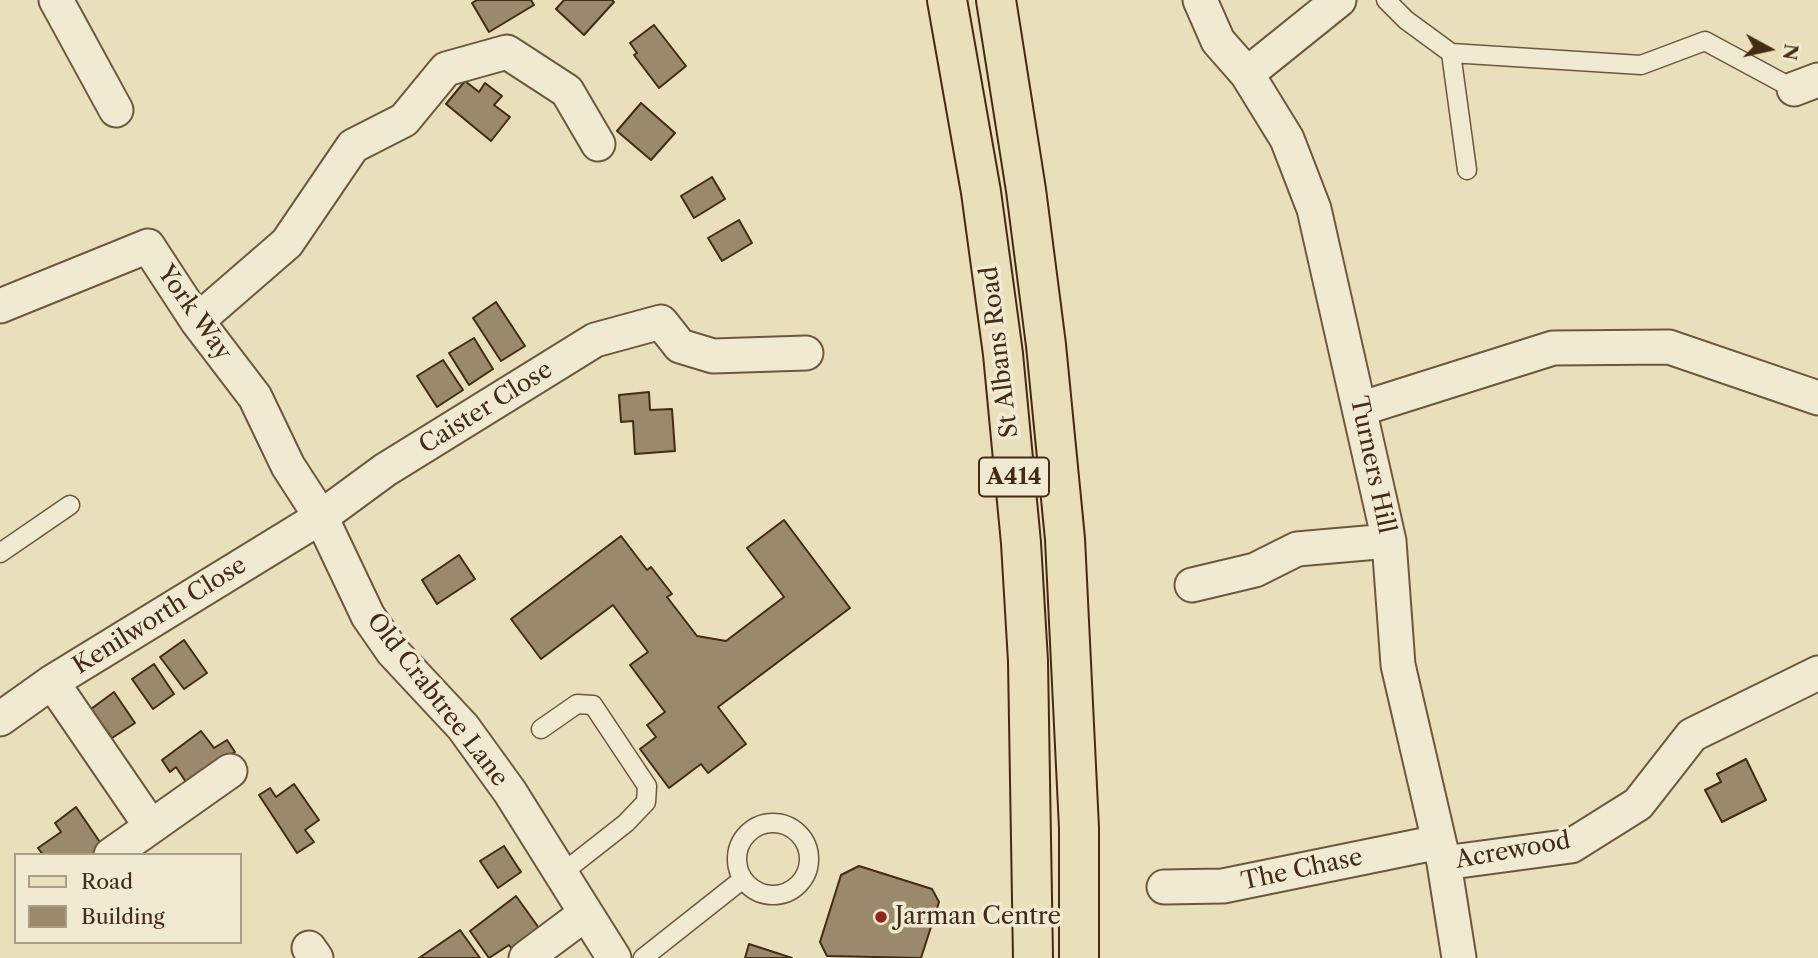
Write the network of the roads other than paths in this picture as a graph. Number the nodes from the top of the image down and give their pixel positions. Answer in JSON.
{"nodes":[{"id":1,"x":56,"y":0,"type":"edge"},
{"id":2,"x":947,"y":0,"type":"edge"},
{"id":3,"x":996,"y":0,"type":"edge"},
{"id":4,"x":1200,"y":0,"type":"edge"},
{"id":5,"x":1339,"y":0,"type":"edge"},
{"id":6,"x":1386,"y":0,"type":"edge"},
{"id":7,"x":1451,"y":53,"type":"junction"},
{"id":8,"x":1247,"y":74,"type":"junction"},
{"id":9,"x":1806,"y":85,"type":"edge"},
{"id":10,"x":116,"y":110,"type":"dead end"},
{"id":11,"x":598,"y":144,"type":"dead end"},
{"id":12,"x":1467,"y":170,"type":"dead end"},
{"id":13,"x":0,"y":306,"type":"edge"},
{"id":14,"x":197,"y":321,"type":"junction"},
{"id":15,"x":806,"y":353,"type":"dead end"},
{"id":16,"x":1818,"y":398,"type":"edge"},
{"id":17,"x":1360,"y":409,"type":"junction"},
{"id":18,"x":70,"y":505,"type":"dead end"},
{"id":19,"x":321,"y":517,"type":"junction"},
{"id":20,"x":1389,"y":541,"type":"junction"},
{"id":21,"x":0,"y":554,"type":"edge"},
{"id":22,"x":1192,"y":585,"type":"dead end"},
{"id":23,"x":1818,"y":673,"type":"edge"},
{"id":24,"x":52,"y":682,"type":"junction"},
{"id":25,"x":0,"y":719,"type":"edge"},
{"id":26,"x":541,"y":729,"type":"dead end"},
{"id":27,"x":230,"y":771,"type":"dead end"},
{"id":28,"x":150,"y":825,"type":"junction"},
{"id":29,"x":1442,"y":852,"type":"junction"},
{"id":30,"x":114,"y":853,"type":"edge"},
{"id":31,"x":561,"y":874,"type":"junction"},
{"id":32,"x":743,"y":880,"type":"junction"},
{"id":33,"x":1164,"y":887,"type":"dead end"},
{"id":34,"x":585,"y":914,"type":"junction"},
{"id":35,"x":526,"y":958,"type":"edge"},
{"id":36,"x":614,"y":958,"type":"edge"},
{"id":37,"x":643,"y":958,"type":"edge"},
{"id":38,"x":1034,"y":958,"type":"edge"},
{"id":39,"x":1079,"y":958,"type":"edge"},
{"id":40,"x":1460,"y":958,"type":"edge"}],
"edges":[{"from":1,"to":10,"type":"street"},
{"from":2,"to":38,"type":"main road","name":"St Albans Road","number":"A414"},
{"from":3,"to":39,"type":"main road","name":"St Albans Road","number":"A414"},
{"from":4,"to":8,"type":"street","name":"Turners Hill"},
{"from":5,"to":8,"type":"street"},
{"from":6,"to":7,"type":"lane"},
{"from":7,"to":9,"type":"lane"},
{"from":7,"to":12,"type":"lane"},
{"from":8,"to":17,"type":"street","name":"Turners Hill"},
{"from":11,"to":14,"type":"street"},
{"from":13,"to":14,"type":"street","name":"York Way"},
{"from":14,"to":19,"type":"street","name":"York Way"},
{"from":15,"to":19,"type":"street","name":"Caister Close"},
{"from":16,"to":17,"type":"street"},
{"from":17,"to":20,"type":"street","name":"Turners Hill"},
{"from":18,"to":21,"type":"lane"},
{"from":19,"to":24,"type":"street","name":"Kenilworth Close"},
{"from":19,"to":31,"type":"street","name":"Old Crabtree Lane"},
{"from":20,"to":22,"type":"street"},
{"from":20,"to":29,"type":"street","name":"Turners Hill"},
{"from":23,"to":29,"type":"street","name":"Acrewood"},
{"from":24,"to":25,"type":"street","name":"Kenilworth Close"},
{"from":24,"to":28,"type":"street"},
{"from":26,"to":31,"type":"lane"},
{"from":27,"to":28,"type":"street"},
{"from":28,"to":30,"type":"street"},
{"from":29,"to":33,"type":"street","name":"The Chase"},
{"from":29,"to":40,"type":"street","name":"Turners Hill"},
{"from":31,"to":34,"type":"street","name":"Old Crabtree Lane"},
{"from":32,"to":32,"type":"lane"},
{"from":32,"to":37,"type":"lane"},
{"from":34,"to":35,"type":"street"},
{"from":34,"to":36,"type":"street","name":"Old Crabtree Lane"}]}
